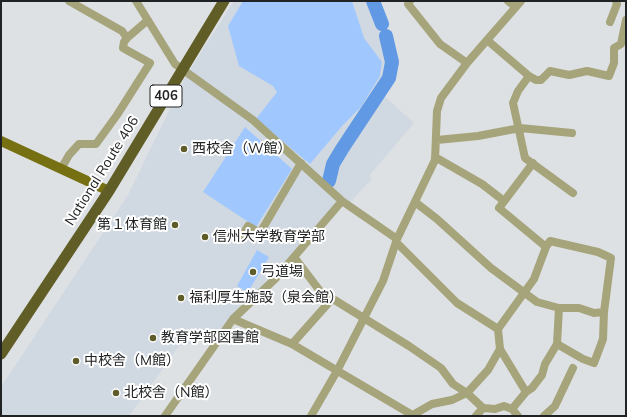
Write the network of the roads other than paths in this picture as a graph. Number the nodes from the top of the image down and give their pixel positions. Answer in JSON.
{"nodes":[{"id":1,"x":69,"y":1,"type":"edge"},
{"id":2,"x":136,"y":1,"type":"edge"},
{"id":3,"x":410,"y":1,"type":"edge"},
{"id":4,"x":508,"y":1,"type":"edge"},
{"id":5,"x":616,"y":1,"type":"edge"},
{"id":6,"x":223,"y":2,"type":"edge"},
{"id":7,"x":518,"y":4,"type":"edge"},
{"id":8,"x":148,"y":20,"type":"junction"},
{"id":9,"x":626,"y":20,"type":"edge"},
{"id":10,"x":610,"y":22,"type":"dead end"},
{"id":11,"x":127,"y":38,"type":"junction"},
{"id":12,"x":487,"y":40,"type":"junction"},
{"id":13,"x":467,"y":62,"type":"junction"},
{"id":14,"x":183,"y":68,"type":"junction"},
{"id":15,"x":529,"y":76,"type":"junction"},
{"id":16,"x":520,"y":128,"type":"junction"},
{"id":17,"x":572,"y":133,"type":"dead end"},
{"id":18,"x":437,"y":140,"type":"junction"},
{"id":19,"x":1,"y":141,"type":"edge"},
{"id":20,"x":436,"y":156,"type":"junction"},
{"id":21,"x":301,"y":163,"type":"junction"},
{"id":22,"x":533,"y":163,"type":"junction"},
{"id":23,"x":61,"y":169,"type":"junction"},
{"id":24,"x":109,"y":191,"type":"junction"},
{"id":25,"x":573,"y":193,"type":"dead end"},
{"id":26,"x":342,"y":201,"type":"junction"},
{"id":27,"x":504,"y":201,"type":"junction"},
{"id":28,"x":415,"y":202,"type":"junction"},
{"id":29,"x":242,"y":236,"type":"dead end"},
{"id":30,"x":397,"y":240,"type":"junction"},
{"id":31,"x":546,"y":248,"type":"junction"},
{"id":32,"x":294,"y":257,"type":"junction"},
{"id":33,"x":524,"y":294,"type":"junction"},
{"id":34,"x":332,"y":299,"type":"junction"},
{"id":35,"x":559,"y":308,"type":"junction"},
{"id":36,"x":604,"y":312,"type":"junction"},
{"id":37,"x":233,"y":319,"type":"junction"},
{"id":38,"x":364,"y":319,"type":"junction"},
{"id":39,"x":498,"y":329,"type":"junction"},
{"id":40,"x":292,"y":344,"type":"junction"},
{"id":41,"x":557,"y":344,"type":"junction"},
{"id":42,"x":500,"y":349,"type":"junction"},
{"id":43,"x":1,"y":354,"type":"edge"},
{"id":44,"x":572,"y":368,"type":"dead end"},
{"id":45,"x":337,"y":371,"type":"junction"},
{"id":46,"x":526,"y":392,"type":"junction"},
{"id":47,"x":468,"y":393,"type":"junction"},
{"id":48,"x":483,"y":408,"type":"junction"},
{"id":49,"x":512,"y":409,"type":"junction"},
{"id":50,"x":412,"y":415,"type":"edge"},
{"id":51,"x":165,"y":416,"type":"edge"},
{"id":52,"x":312,"y":416,"type":"edge"},
{"id":53,"x":476,"y":416,"type":"edge"},
{"id":54,"x":518,"y":416,"type":"edge"},
{"id":55,"x":544,"y":416,"type":"edge"}],
"edges":[{"from":1,"to":11,"type":"street"},
{"from":2,"to":8,"type":"street"},
{"from":3,"to":13,"type":"street"},
{"from":4,"to":7,"type":"street"},
{"from":5,"to":10,"type":"street"},
{"from":6,"to":14,"type":"highway","name":"National Route 406","number":"406"},
{"from":7,"to":12,"type":"street"},
{"from":8,"to":11,"type":"street"},
{"from":8,"to":14,"type":"street"},
{"from":9,"to":15,"type":"street"},
{"from":11,"to":23,"type":"street"},
{"from":12,"to":13,"type":"street"},
{"from":12,"to":15,"type":"street"},
{"from":13,"to":18,"type":"street"},
{"from":14,"to":21,"type":"street"},
{"from":14,"to":24,"type":"highway","name":"National Route 406","number":"406"},
{"from":15,"to":16,"type":"street"},
{"from":16,"to":17,"type":"street"},
{"from":16,"to":18,"type":"street"},
{"from":16,"to":22,"type":"street"},
{"from":18,"to":20,"type":"street"},
{"from":19,"to":23,"type":"main road"},
{"from":20,"to":27,"type":"street"},
{"from":20,"to":28,"type":"street"},
{"from":21,"to":26,"type":"street"},
{"from":21,"to":29,"type":"street"},
{"from":22,"to":25,"type":"street"},
{"from":22,"to":27,"type":"street"},
{"from":23,"to":24,"type":"main road"},
{"from":24,"to":43,"type":"highway","name":"National Route 406","number":"406"},
{"from":26,"to":30,"type":"street"},
{"from":26,"to":32,"type":"street"},
{"from":27,"to":31,"type":"street"},
{"from":28,"to":30,"type":"street"},
{"from":28,"to":33,"type":"street"},
{"from":30,"to":38,"type":"street"},
{"from":30,"to":39,"type":"street"},
{"from":31,"to":33,"type":"street"},
{"from":31,"to":36,"type":"street"},
{"from":32,"to":34,"type":"street"},
{"from":32,"to":37,"type":"street"},
{"from":33,"to":35,"type":"street"},
{"from":33,"to":39,"type":"street"},
{"from":34,"to":38,"type":"street"},
{"from":34,"to":40,"type":"street"},
{"from":35,"to":36,"type":"street"},
{"from":35,"to":41,"type":"street"},
{"from":36,"to":41,"type":"street"},
{"from":37,"to":40,"type":"street"},
{"from":37,"to":51,"type":"street"},
{"from":38,"to":45,"type":"street"},
{"from":38,"to":47,"type":"street"},
{"from":39,"to":42,"type":"street"},
{"from":40,"to":45,"type":"street"},
{"from":41,"to":46,"type":"street"},
{"from":42,"to":46,"type":"street"},
{"from":42,"to":47,"type":"street"},
{"from":44,"to":55,"type":"street"},
{"from":45,"to":50,"type":"street"},
{"from":45,"to":52,"type":"street"},
{"from":46,"to":49,"type":"street"},
{"from":47,"to":48,"type":"street"},
{"from":47,"to":50,"type":"street"},
{"from":48,"to":49,"type":"street"},
{"from":48,"to":53,"type":"street"},
{"from":49,"to":54,"type":"street"}]}
